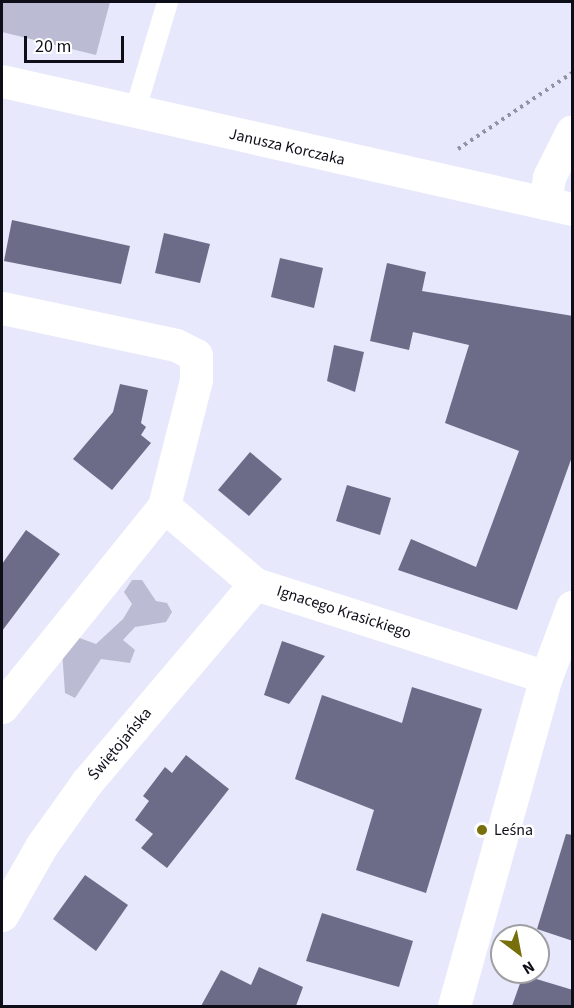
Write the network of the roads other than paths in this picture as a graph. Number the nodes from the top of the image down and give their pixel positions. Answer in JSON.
{"nodes":[{"id":1,"x":167,"y":2,"type":"edge"},
{"id":2,"x":2,"y":81,"type":"edge"},
{"id":3,"x":134,"y":112,"type":"junction"},
{"id":4,"x":573,"y":131,"type":"edge"},
{"id":5,"x":559,"y":206,"type":"edge"},
{"id":6,"x":2,"y":308,"type":"edge"},
{"id":7,"x":164,"y":506,"type":"junction"},
{"id":8,"x":255,"y":584,"type":"junction"},
{"id":9,"x":573,"y":607,"type":"edge"},
{"id":10,"x":546,"y":677,"type":"junction"},
{"id":11,"x":2,"y":707,"type":"edge"},
{"id":12,"x":2,"y":915,"type":"edge"},
{"id":13,"x":454,"y":1006,"type":"edge"}],
"edges":[{"from":1,"to":3,"type":"lane"},
{"from":2,"to":3,"type":"street","name":"Janusza Korczaka"},
{"from":3,"to":5,"type":"street","name":"Janusza Korczaka"},
{"from":4,"to":5,"type":"street"},
{"from":6,"to":7,"type":"street"},
{"from":7,"to":8,"type":"street","name":"Ignacego Krasickiego"},
{"from":7,"to":11,"type":"street"},
{"from":8,"to":10,"type":"street","name":"Ignacego Krasickiego"},
{"from":8,"to":12,"type":"street","name":"Świętojańska"},
{"from":9,"to":10,"type":"street"},
{"from":10,"to":13,"type":"street"}]}
